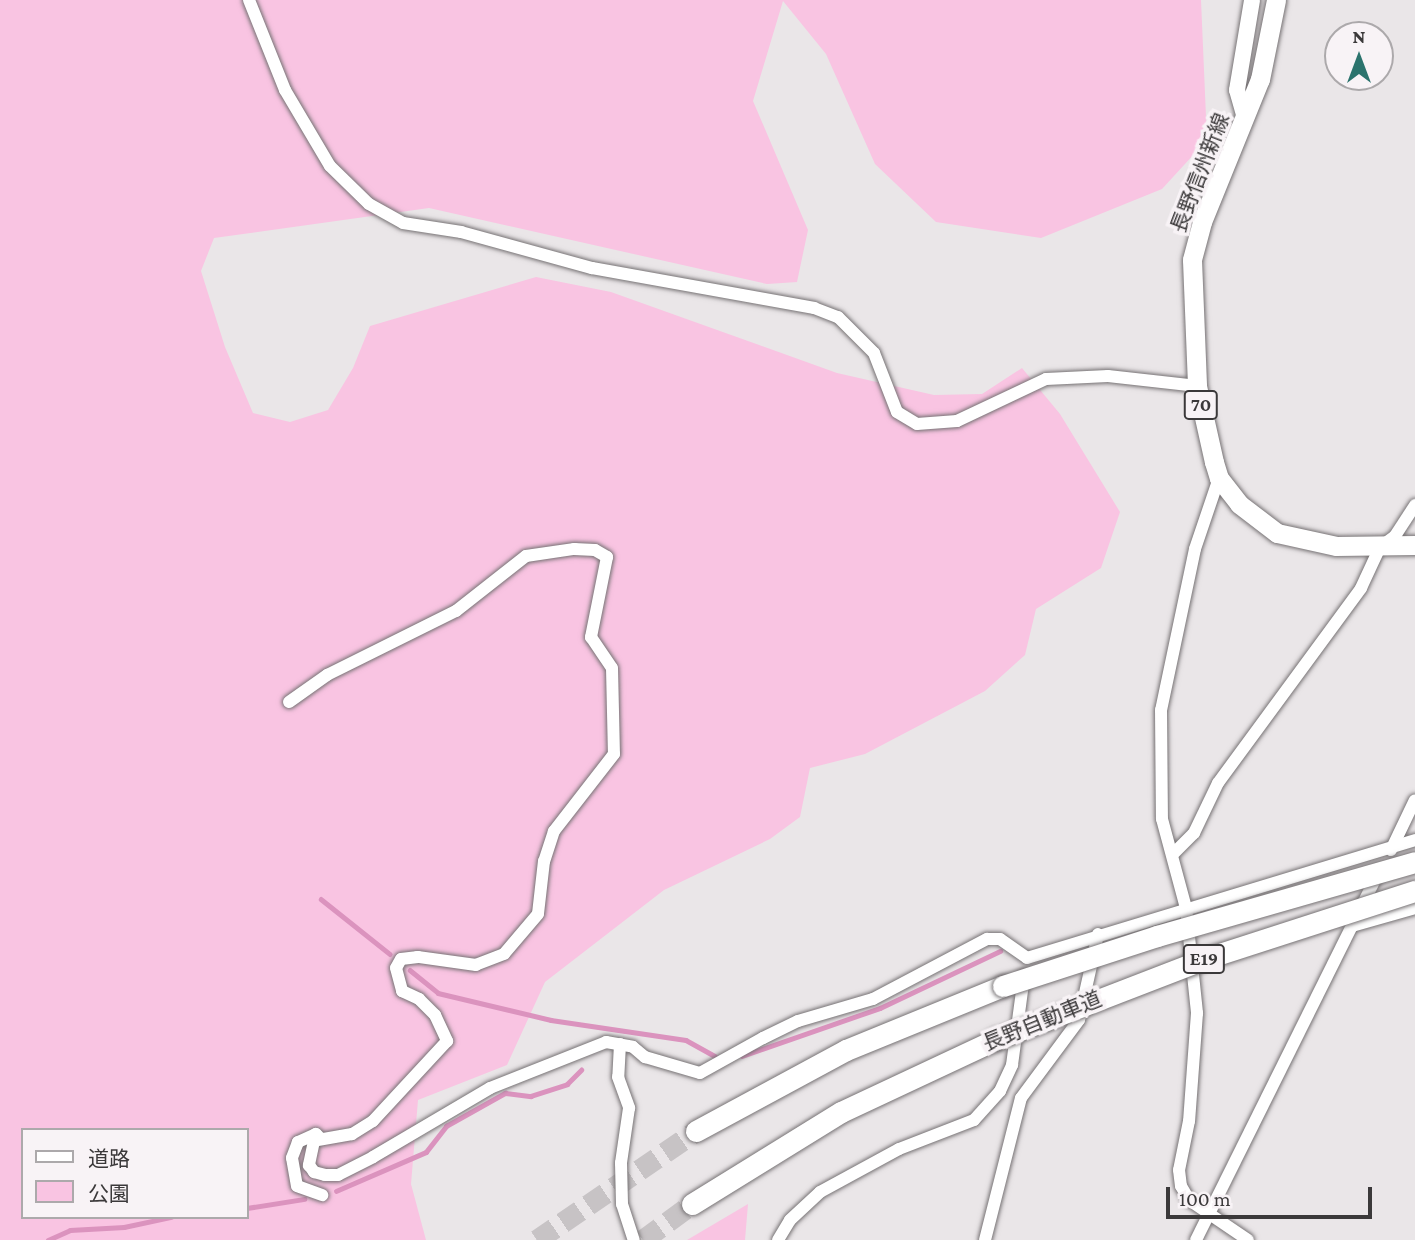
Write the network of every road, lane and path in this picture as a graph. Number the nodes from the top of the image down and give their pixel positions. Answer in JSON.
{"nodes":[{"id":1,"x":249,"y":0,"type":"edge"},
{"id":2,"x":1252,"y":0,"type":"edge"},
{"id":3,"x":1276,"y":0,"type":"edge"},
{"id":4,"x":1245,"y":118,"type":"junction"},
{"id":5,"x":1197,"y":387,"type":"junction"},
{"id":6,"x":1219,"y":478,"type":"junction"},
{"id":7,"x":1415,"y":505,"type":"edge"},
{"id":8,"x":1415,"y":545,"type":"edge"},
{"id":9,"x":1380,"y":547,"type":"junction"},
{"id":10,"x":289,"y":702,"type":"dead end"},
{"id":11,"x":1415,"y":800,"type":"edge"},
{"id":12,"x":1415,"y":840,"type":"edge"},
{"id":13,"x":1392,"y":847,"type":"junction"},
{"id":14,"x":1173,"y":854,"type":"junction"},
{"id":15,"x":1415,"y":862,"type":"edge"},
{"id":16,"x":1415,"y":891,"type":"edge"},
{"id":17,"x":1186,"y":908,"type":"junction"},
{"id":18,"x":1415,"y":908,"type":"edge"},
{"id":19,"x":1352,"y":926,"type":"junction"},
{"id":20,"x":1098,"y":934,"type":"junction"},
{"id":21,"x":1027,"y":958,"type":"junction"},
{"id":22,"x":620,"y":1044,"type":"junction"},
{"id":23,"x":696,"y":1131,"type":"tunnel mouth"},
{"id":24,"x":320,"y":1138,"type":"junction"},
{"id":25,"x":323,"y":1195,"type":"dead end"},
{"id":26,"x":692,"y":1204,"type":"tunnel mouth"},
{"id":27,"x":1208,"y":1214,"type":"junction"},
{"id":28,"x":1226,"y":1226,"type":"junction"},
{"id":29,"x":634,"y":1240,"type":"edge"},
{"id":30,"x":778,"y":1240,"type":"edge"},
{"id":31,"x":985,"y":1240,"type":"edge"},
{"id":32,"x":1196,"y":1240,"type":"edge"},
{"id":33,"x":1226,"y":1240,"type":"edge"},
{"id":34,"x":1248,"y":1240,"type":"edge"}],
"edges":[{"from":1,"to":5,"type":"street"},
{"from":2,"to":4,"type":"main road"},
{"from":3,"to":4,"type":"main road","name":"長野信州新線","number":"70"},
{"from":4,"to":5,"type":"main road","name":"長野信州新線","number":"70"},
{"from":5,"to":6,"type":"main road","name":"長野信州新線","number":"70"},
{"from":6,"to":9,"type":"main road","name":"長野信州新線","number":"70"},
{"from":6,"to":14,"type":"street"},
{"from":7,"to":9,"type":"street"},
{"from":8,"to":9,"type":"main road","name":"長野信州新線","number":"70"},
{"from":9,"to":14,"type":"street"},
{"from":10,"to":24,"type":"street"},
{"from":11,"to":13,"type":"street"},
{"from":12,"to":13,"type":"street"},
{"from":13,"to":17,"type":"street"},
{"from":13,"to":19,"type":"street"},
{"from":14,"to":17,"type":"street"},
{"from":15,"to":23,"type":"highway","name":"長野自動車道","number":"E19","bridge":true},
{"from":16,"to":26,"type":"highway","name":"長野自動車道","number":"E19","bridge":true},
{"from":17,"to":20,"type":"street"},
{"from":17,"to":27,"type":"street"},
{"from":18,"to":19,"type":"street"},
{"from":19,"to":27,"type":"street"},
{"from":20,"to":21,"type":"street"},
{"from":20,"to":31,"type":"street"},
{"from":21,"to":22,"type":"street"},
{"from":21,"to":30,"type":"street"},
{"from":22,"to":24,"type":"street"},
{"from":22,"to":29,"type":"street"},
{"from":24,"to":25,"type":"street"},
{"from":27,"to":28,"type":"street"},
{"from":27,"to":32,"type":"street"},
{"from":28,"to":33,"type":"street"},
{"from":28,"to":34,"type":"street"}]}
